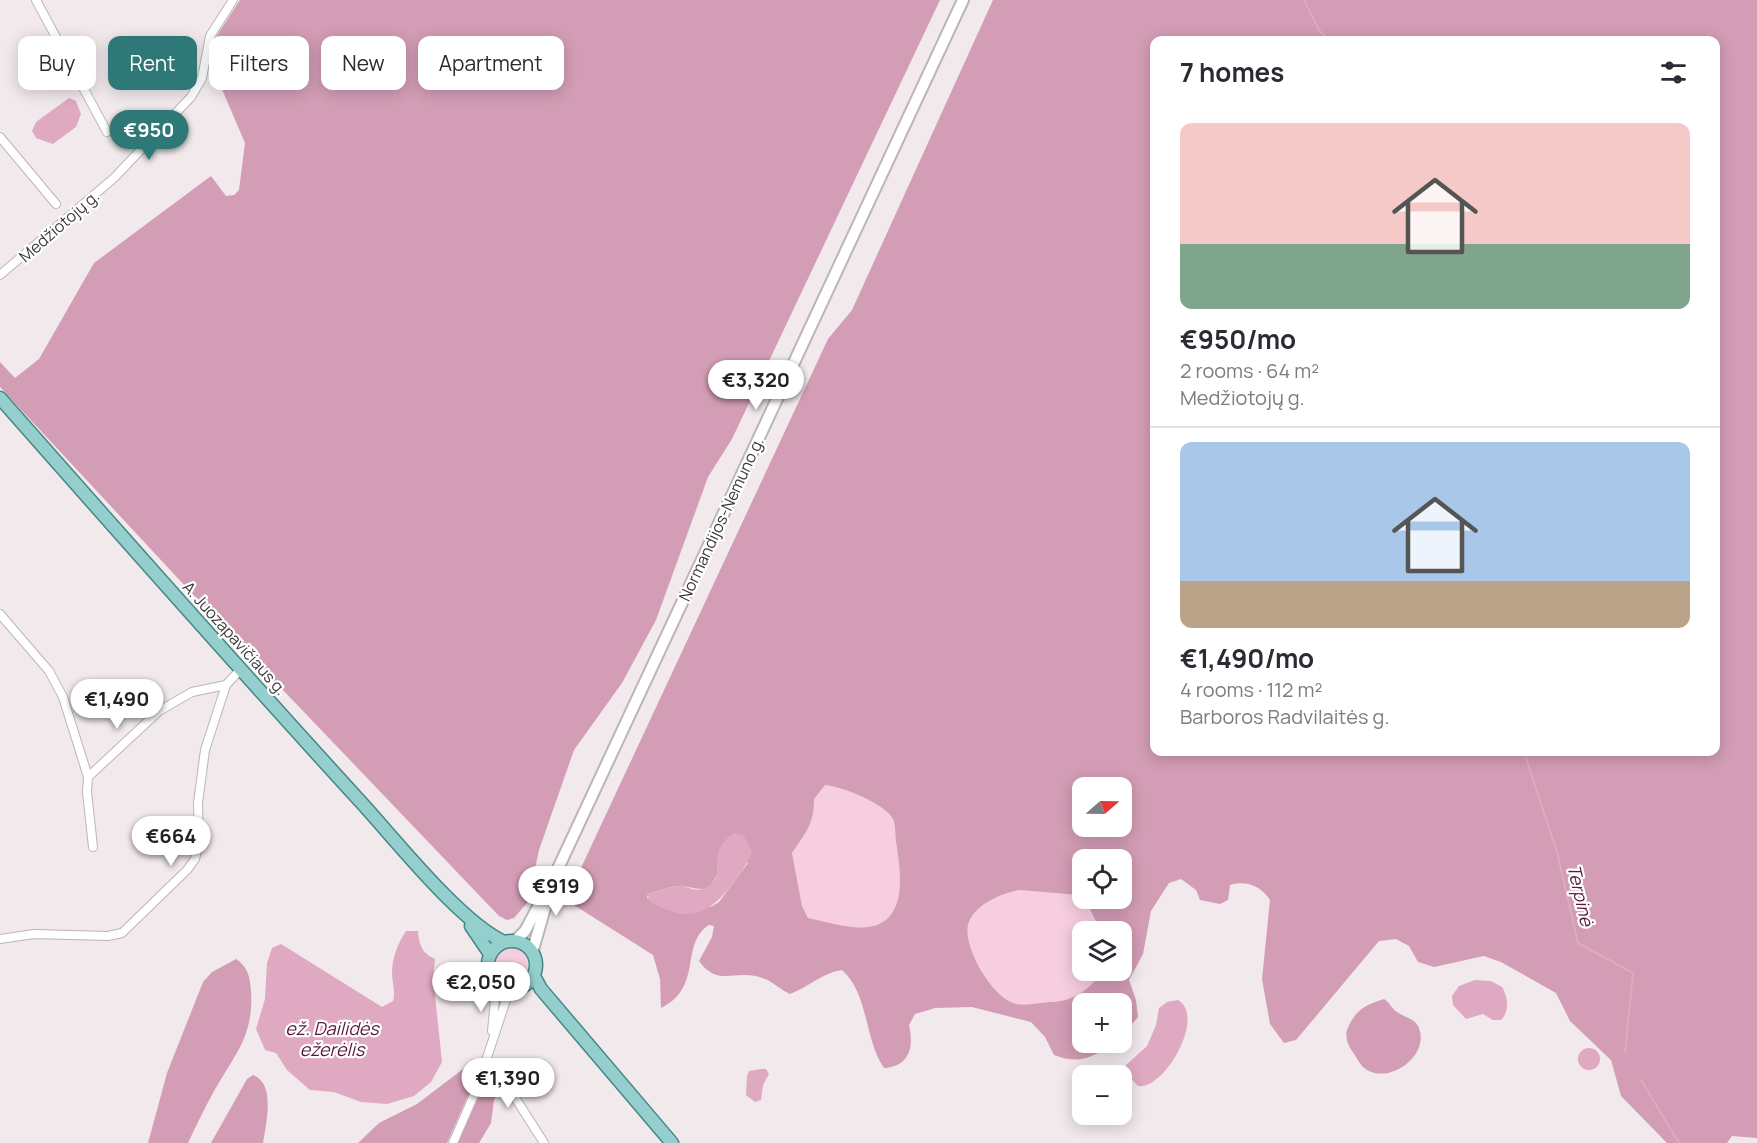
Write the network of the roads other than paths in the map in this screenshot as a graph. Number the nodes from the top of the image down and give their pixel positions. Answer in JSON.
{"nodes":[{"id":1,"x":36,"y":0,"type":"edge"},
{"id":2,"x":233,"y":0,"type":"edge"},
{"id":3,"x":963,"y":0,"type":"edge"},
{"id":4,"x":107,"y":132,"type":"dead end"},
{"id":5,"x":0,"y":136,"type":"edge"},
{"id":6,"x":56,"y":204,"type":"dead end"},
{"id":7,"x":0,"y":275,"type":"edge"},
{"id":8,"x":0,"y":398,"type":"edge"},
{"id":9,"x":0,"y":614,"type":"edge"},
{"id":10,"x":240,"y":670,"type":"junction"},
{"id":11,"x":226,"y":685,"type":"junction"},
{"id":12,"x":88,"y":777,"type":"junction"},
{"id":13,"x":93,"y":847,"type":"dead end"},
{"id":14,"x":555,"y":875,"type":"junction"},
{"id":15,"x":448,"y":897,"type":"junction"},
{"id":16,"x":0,"y":939,"type":"edge"},
{"id":17,"x":510,"y":942,"type":"junction"},
{"id":18,"x":532,"y":952,"type":"junction"},
{"id":19,"x":490,"y":954,"type":"junction"},
{"id":20,"x":534,"y":976,"type":"junction"},
{"id":21,"x":491,"y":978,"type":"junction"},
{"id":22,"x":516,"y":989,"type":"junction"},
{"id":23,"x":491,"y":1047,"type":"junction"},
{"id":24,"x":486,"y":1063,"type":"junction"},
{"id":25,"x":609,"y":1072,"type":"junction"},
{"id":26,"x":453,"y":1143,"type":"edge"},
{"id":27,"x":544,"y":1143,"type":"edge"},
{"id":28,"x":672,"y":1143,"type":"edge"}],
"edges":[{"from":1,"to":4,"type":"street"},
{"from":2,"to":7,"type":"street","name":"Medžiotojų g."},
{"from":3,"to":14,"type":"main road","name":"Normandijos-Nemuno g."},
{"from":5,"to":6,"type":"street"},
{"from":8,"to":10,"type":"main road","name":"A. Juozapavičiaus g."},
{"from":9,"to":12,"type":"street"},
{"from":10,"to":11,"type":"street"},
{"from":10,"to":15,"type":"main road","name":"A. Juozapavičiaus g."},
{"from":11,"to":12,"type":"street"},
{"from":11,"to":16,"type":"street"},
{"from":12,"to":13,"type":"street"},
{"from":14,"to":17,"type":"main road","name":"Normandijos-Nemuno g."},
{"from":14,"to":18,"type":"main road","name":"Normandijos-Nemuno g."},
{"from":15,"to":17,"type":"main road","name":"A. Juozapavičiaus g."},
{"from":15,"to":19,"type":"main road","name":"A. Juozapavičiaus g."},
{"from":17,"to":18,"type":"main road"},
{"from":17,"to":19,"type":"main road"},
{"from":18,"to":20,"type":"main road"},
{"from":19,"to":21,"type":"main road"},
{"from":20,"to":22,"type":"main road"},
{"from":20,"to":25,"type":"main road"},
{"from":21,"to":22,"type":"main road"},
{"from":21,"to":23,"type":"street"},
{"from":22,"to":23,"type":"street"},
{"from":22,"to":25,"type":"main road"},
{"from":23,"to":24,"type":"street"},
{"from":24,"to":26,"type":"street"},
{"from":24,"to":27,"type":"street"},
{"from":25,"to":28,"type":"main road"}]}
